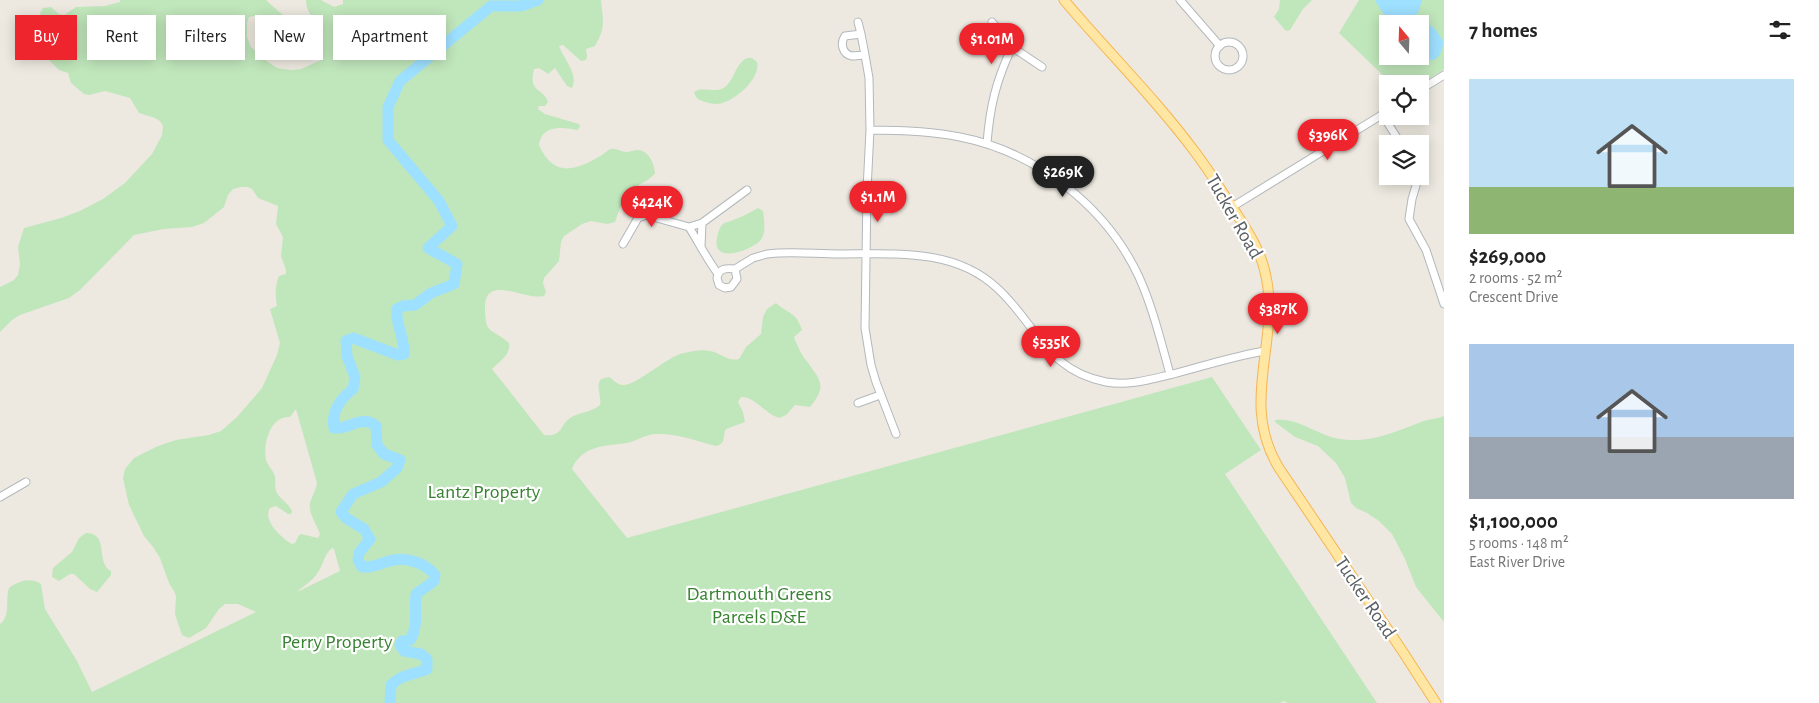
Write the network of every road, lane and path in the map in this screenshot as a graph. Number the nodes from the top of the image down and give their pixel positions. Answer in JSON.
{"nodes":[{"id":1,"x":1064,"y":0,"type":"edge"},
{"id":2,"x":1180,"y":0,"type":"edge"},
{"id":3,"x":858,"y":22,"type":"dead end"},
{"id":4,"x":992,"y":22,"type":"dead end"},
{"id":5,"x":861,"y":34,"type":"junction"},
{"id":6,"x":1220,"y":46,"type":"dead end"},
{"id":7,"x":1012,"y":47,"type":"junction"},
{"id":8,"x":865,"y":55,"type":"junction"},
{"id":9,"x":1042,"y":67,"type":"dead end"},
{"id":10,"x":1444,"y":75,"type":"edge"},
{"id":11,"x":1429,"y":84,"type":"edge"},
{"id":12,"x":1379,"y":116,"type":"edge"},
{"id":13,"x":870,"y":130,"type":"junction"},
{"id":14,"x":987,"y":144,"type":"junction"},
{"id":15,"x":1415,"y":185,"type":"edge"},
{"id":16,"x":747,"y":190,"type":"dead end"},
{"id":17,"x":1232,"y":207,"type":"junction"},
{"id":18,"x":702,"y":223,"type":"junction"},
{"id":19,"x":689,"y":227,"type":"junction"},
{"id":20,"x":622,"y":244,"type":"dead end"},
{"id":21,"x":702,"y":246,"type":"junction"},
{"id":22,"x":867,"y":253,"type":"junction"},
{"id":23,"x":735,"y":269,"type":"junction"},
{"id":24,"x":718,"y":274,"type":"junction"},
{"id":25,"x":1444,"y":304,"type":"edge"},
{"id":26,"x":1265,"y":351,"type":"junction"},
{"id":27,"x":1170,"y":374,"type":"junction"},
{"id":28,"x":880,"y":395,"type":"junction"},
{"id":29,"x":858,"y":403,"type":"dead end"},
{"id":30,"x":896,"y":434,"type":"dead end"},
{"id":31,"x":26,"y":482,"type":"dead end"},
{"id":32,"x":0,"y":497,"type":"edge"},
{"id":33,"x":1436,"y":703,"type":"edge"}],
"edges":[{"from":1,"to":17,"type":"main road","name":"Tucker Road"},
{"from":2,"to":6,"type":"street"},
{"from":3,"to":5,"type":"street"},
{"from":4,"to":7,"type":"street"},
{"from":5,"to":8,"type":"street"},
{"from":5,"to":8,"type":"street"},
{"from":7,"to":9,"type":"street"},
{"from":7,"to":14,"type":"street"},
{"from":8,"to":13,"type":"street"},
{"from":10,"to":11,"type":"street"},
{"from":12,"to":17,"type":"street"},
{"from":13,"to":14,"type":"street"},
{"from":13,"to":22,"type":"street"},
{"from":14,"to":27,"type":"street"},
{"from":15,"to":25,"type":"street"},
{"from":16,"to":18,"type":"street"},
{"from":17,"to":26,"type":"main road","name":"Tucker Road"},
{"from":18,"to":19,"type":"street"},
{"from":18,"to":21,"type":"street"},
{"from":19,"to":20,"type":"street"},
{"from":19,"to":21,"type":"street"},
{"from":21,"to":24,"type":"street"},
{"from":22,"to":23,"type":"street"},
{"from":22,"to":27,"type":"street"},
{"from":22,"to":28,"type":"street"},
{"from":23,"to":24,"type":"street"},
{"from":23,"to":24,"type":"street"},
{"from":26,"to":27,"type":"street"},
{"from":26,"to":33,"type":"main road","name":"Tucker Road"},
{"from":28,"to":29,"type":"street"},
{"from":28,"to":30,"type":"street"},
{"from":31,"to":32,"type":"street"}]}
